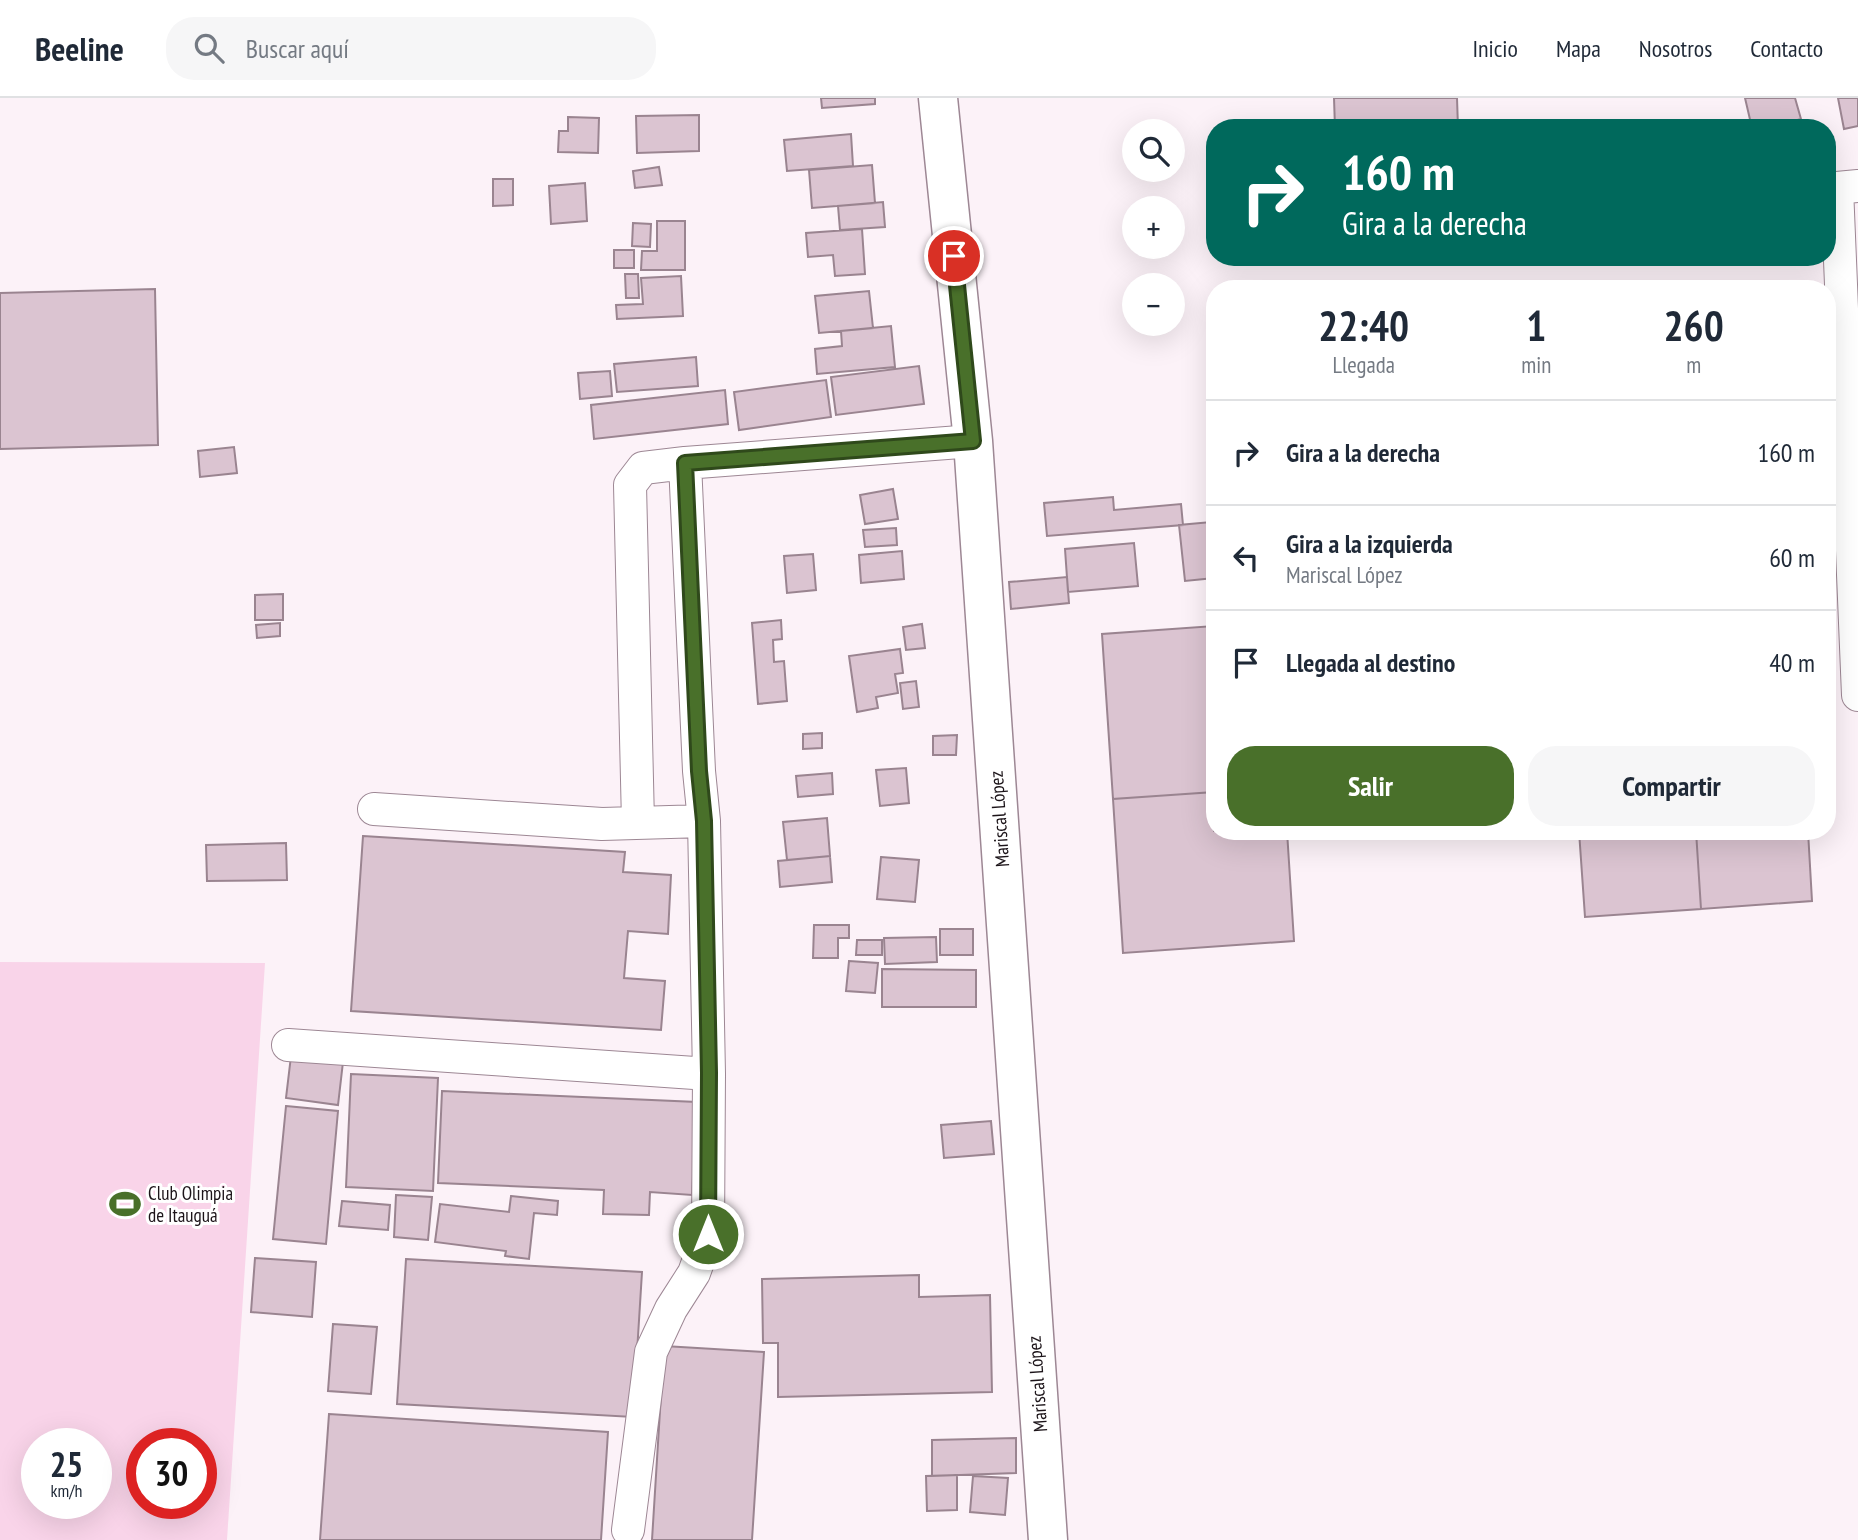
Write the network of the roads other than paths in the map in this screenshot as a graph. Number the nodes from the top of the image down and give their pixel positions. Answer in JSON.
{"nodes":[{"id":1,"x":939,"y":98,"type":"edge"},
{"id":2,"x":1848,"y":187,"type":"edge"},
{"id":3,"x":973,"y":441,"type":"junction"},
{"id":4,"x":685,"y":463,"type":"junction"},
{"id":5,"x":1858,"y":695,"type":"edge"},
{"id":6,"x":374,"y":809,"type":"dead end"},
{"id":7,"x":704,"y":821,"type":"junction"},
{"id":8,"x":638,"y":822,"type":"junction"},
{"id":9,"x":288,"y":1045,"type":"dead end"},
{"id":10,"x":709,"y":1073,"type":"junction"},
{"id":11,"x":628,"y":1530,"type":"dead end"},
{"id":12,"x":1048,"y":1540,"type":"edge"}],
"edges":[{"from":1,"to":3,"type":"street","name":"Mariscal López"},
{"from":2,"to":5,"type":"street"},
{"from":3,"to":4,"type":"street"},
{"from":3,"to":12,"type":"street","name":"Mariscal López"},
{"from":4,"to":7,"type":"street"},
{"from":4,"to":8,"type":"street"},
{"from":6,"to":8,"type":"street"},
{"from":7,"to":8,"type":"street"},
{"from":7,"to":10,"type":"street"},
{"from":9,"to":10,"type":"street"},
{"from":10,"to":11,"type":"street"}]}
